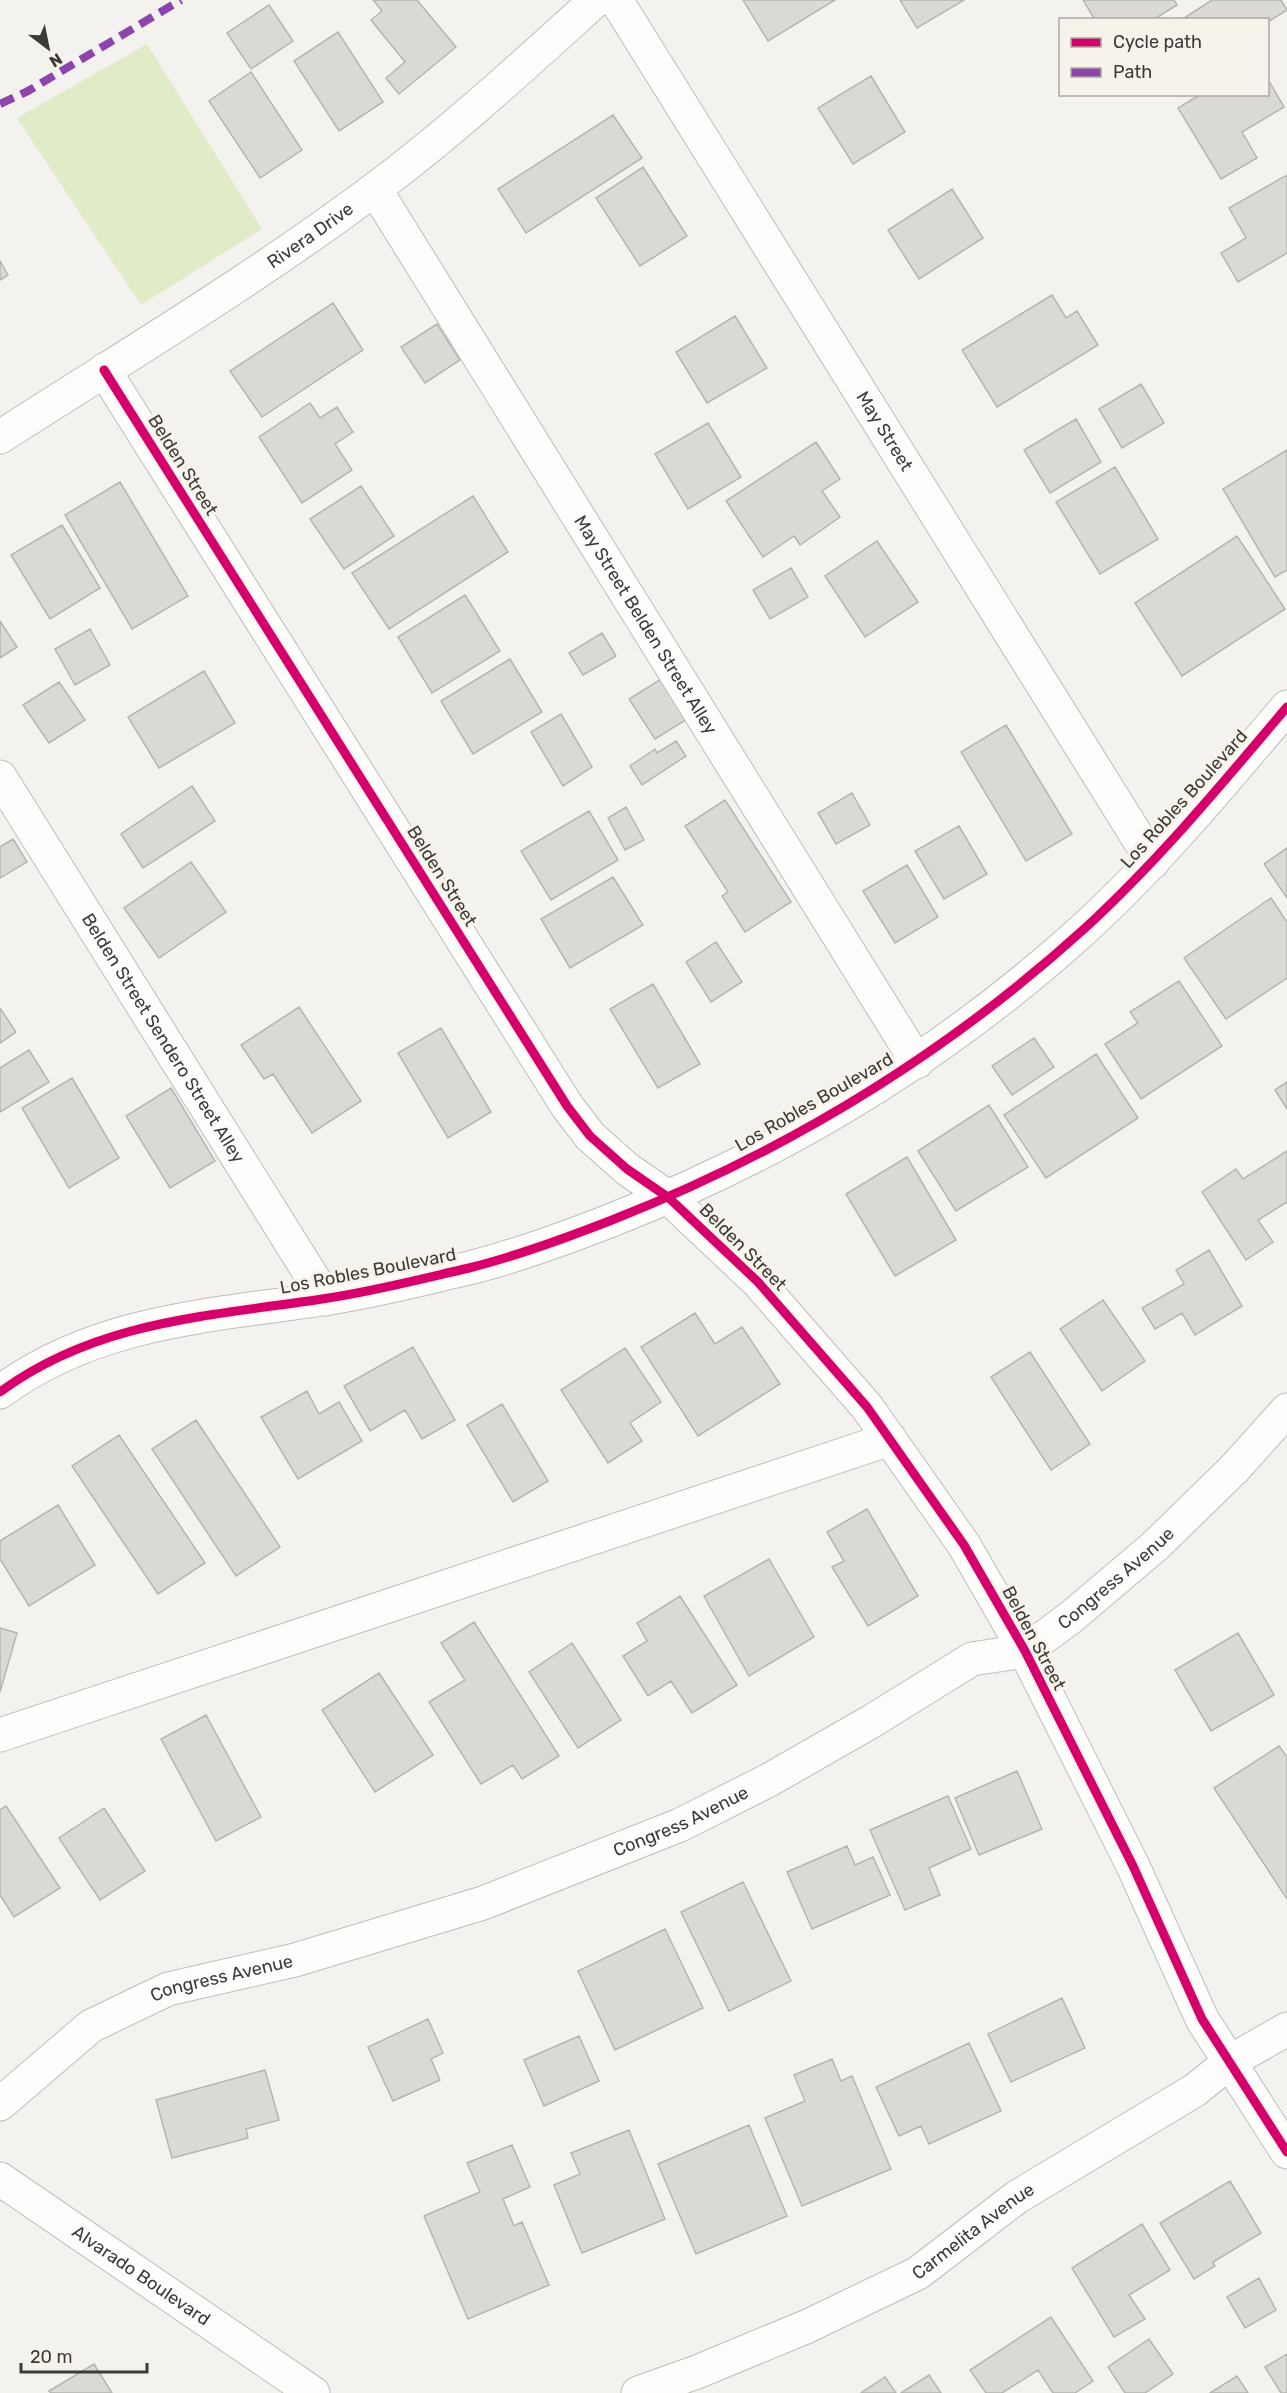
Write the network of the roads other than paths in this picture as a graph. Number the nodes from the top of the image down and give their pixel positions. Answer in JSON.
{"nodes":[{"id":1,"x":596,"y":0,"type":"edge"},
{"id":2,"x":616,"y":0,"type":"edge"},
{"id":3,"x":375,"y":189,"type":"junction"},
{"id":4,"x":104,"y":370,"type":"junction"},
{"id":5,"x":0,"y":437,"type":"edge"},
{"id":6,"x":1287,"y":707,"type":"edge"},
{"id":7,"x":0,"y":777,"type":"edge"},
{"id":8,"x":1153,"y":862,"type":"junction"},
{"id":9,"x":917,"y":1062,"type":"junction"},
{"id":10,"x":669,"y":1198,"type":"junction"},
{"id":11,"x":326,"y":1299,"type":"junction"},
{"id":12,"x":3,"y":1383,"type":"edge"},
{"id":13,"x":1287,"y":1410,"type":"edge"},
{"id":14,"x":890,"y":1438,"type":"junction"},
{"id":15,"x":1025,"y":1651,"type":"junction"},
{"id":16,"x":0,"y":1735,"type":"edge"},
{"id":17,"x":1287,"y":2029,"type":"edge"},
{"id":18,"x":1231,"y":2061,"type":"junction"},
{"id":19,"x":0,"y":2104,"type":"edge"},
{"id":20,"x":1287,"y":2152,"type":"edge"},
{"id":21,"x":0,"y":2179,"type":"edge"},
{"id":22,"x":313,"y":2393,"type":"edge"},
{"id":23,"x":638,"y":2393,"type":"edge"}],
"edges":[{"from":1,"to":3,"type":"street","name":"Rivera Drive"},
{"from":2,"to":8,"type":"street","name":"May Street"},
{"from":3,"to":4,"type":"street","name":"Rivera Drive"},
{"from":3,"to":9,"type":"street","name":"May Street Belden Street Alley"},
{"from":4,"to":5,"type":"street","name":"Rivera Drive"},
{"from":4,"to":10,"type":"street","name":"Belden Street"},
{"from":6,"to":8,"type":"street","name":"Los Robles Boulevard"},
{"from":7,"to":11,"type":"street","name":"Belden Street Sendero Street Alley"},
{"from":8,"to":9,"type":"street","name":"Los Robles Boulevard"},
{"from":9,"to":10,"type":"street","name":"Los Robles Boulevard"},
{"from":10,"to":11,"type":"street","name":"Los Robles Boulevard"},
{"from":10,"to":14,"type":"street","name":"Belden Street"},
{"from":11,"to":12,"type":"street","name":"Los Robles Boulevard"},
{"from":13,"to":15,"type":"street","name":"Congress Avenue"},
{"from":14,"to":15,"type":"street","name":"Belden Street"},
{"from":14,"to":16,"type":"street"},
{"from":15,"to":18,"type":"street","name":"Belden Street"},
{"from":15,"to":19,"type":"street","name":"Congress Avenue"},
{"from":17,"to":18,"type":"street","name":"Carmelita Avenue"},
{"from":18,"to":20,"type":"street","name":"Belden Street"},
{"from":18,"to":23,"type":"street","name":"Carmelita Avenue"},
{"from":21,"to":22,"type":"street","name":"Alvarado Boulevard"}]}
